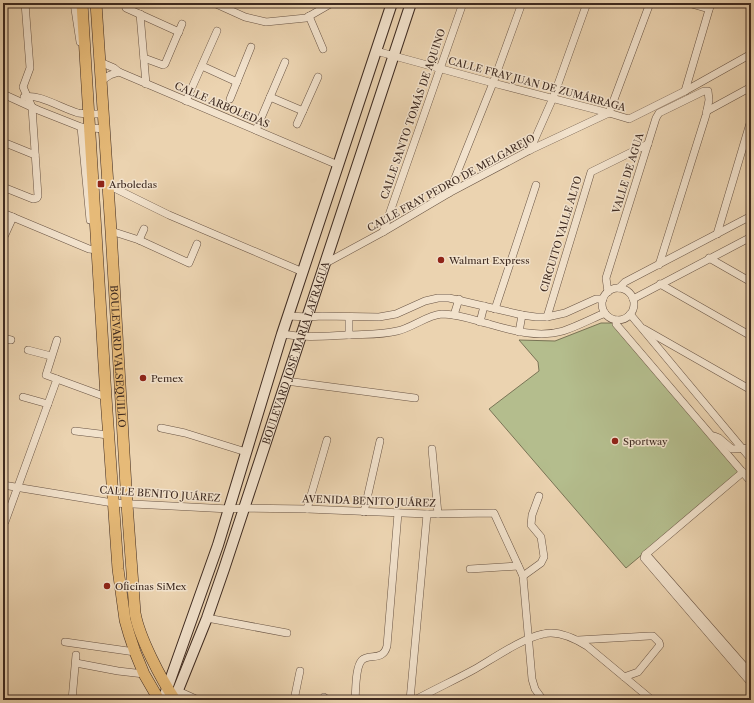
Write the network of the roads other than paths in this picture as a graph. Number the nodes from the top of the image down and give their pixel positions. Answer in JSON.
{"nodes":[{"id":1,"x":25,"y":3,"type":"edge"},
{"id":2,"x":74,"y":3,"type":"edge"},
{"id":3,"x":82,"y":3,"type":"edge"},
{"id":4,"x":96,"y":3,"type":"edge"},
{"id":5,"x":214,"y":3,"type":"edge"},
{"id":6,"x":332,"y":3,"type":"edge"},
{"id":7,"x":392,"y":3,"type":"edge"},
{"id":8,"x":411,"y":3,"type":"edge"},
{"id":9,"x":463,"y":3,"type":"edge"},
{"id":10,"x":522,"y":3,"type":"edge"},
{"id":11,"x":587,"y":3,"type":"edge"},
{"id":12,"x":650,"y":3,"type":"edge"},
{"id":13,"x":688,"y":3,"type":"edge"},
{"id":14,"x":710,"y":6,"type":"edge"},
{"id":15,"x":126,"y":8,"type":"dead end"},
{"id":16,"x":140,"y":14,"type":"junction"},
{"id":17,"x":309,"y":16,"type":"junction"},
{"id":18,"x":182,"y":24,"type":"dead end"},
{"id":19,"x":217,"y":31,"type":"dead end"},
{"id":20,"x":179,"y":32,"type":"junction"},
{"id":21,"x":82,"y":41,"type":"junction"},
{"id":22,"x":251,"y":47,"type":"dead end"},
{"id":23,"x":322,"y":49,"type":"dead end"},
{"id":24,"x":376,"y":51,"type":"junction"},
{"id":25,"x":751,"y":54,"type":"edge"},
{"id":26,"x":394,"y":55,"type":"junction"},
{"id":27,"x":144,"y":58,"type":"junction"},
{"id":28,"x":100,"y":62,"type":"junction"},
{"id":29,"x":285,"y":62,"type":"dead end"},
{"id":30,"x":202,"y":66,"type":"junction"},
{"id":31,"x":440,"y":68,"type":"junction"},
{"id":32,"x":119,"y":72,"type":"junction"},
{"id":33,"x":318,"y":77,"type":"dead end"},
{"id":34,"x":101,"y":81,"type":"junction"},
{"id":35,"x":237,"y":82,"type":"junction"},
{"id":36,"x":493,"y":83,"type":"junction"},
{"id":37,"x":146,"y":84,"type":"junction"},
{"id":38,"x":751,"y":87,"type":"edge"},
{"id":39,"x":685,"y":91,"type":"junction"},
{"id":40,"x":3,"y":94,"type":"edge"},
{"id":41,"x":27,"y":96,"type":"junction"},
{"id":42,"x":270,"y":97,"type":"junction"},
{"id":43,"x":553,"y":98,"type":"junction"},
{"id":44,"x":230,"y":99,"type":"dead end"},
{"id":45,"x":16,"y":100,"type":"junction"},
{"id":46,"x":186,"y":100,"type":"junction"},
{"id":47,"x":32,"y":107,"type":"junction"},
{"id":48,"x":303,"y":111,"type":"junction"},
{"id":49,"x":707,"y":111,"type":"junction"},
{"id":50,"x":89,"y":113,"type":"junction"},
{"id":51,"x":609,"y":113,"type":"junction"},
{"id":52,"x":103,"y":114,"type":"junction"},
{"id":53,"x":751,"y":120,"type":"edge"},
{"id":54,"x":297,"y":124,"type":"dead end"},
{"id":55,"x":86,"y":127,"type":"junction"},
{"id":56,"x":104,"y":129,"type":"junction"},
{"id":57,"x":256,"y":130,"type":"junction"},
{"id":58,"x":3,"y":142,"type":"edge"},
{"id":59,"x":648,"y":144,"type":"junction"},
{"id":60,"x":530,"y":150,"type":"junction"},
{"id":61,"x":35,"y":155,"type":"junction"},
{"id":62,"x":338,"y":165,"type":"junction"},
{"id":63,"x":108,"y":185,"type":"junction"},
{"id":64,"x":536,"y":185,"type":"dead end"},
{"id":65,"x":3,"y":187,"type":"edge"},
{"id":66,"x":449,"y":193,"type":"junction"},
{"id":67,"x":3,"y":213,"type":"edge"},
{"id":68,"x":751,"y":216,"type":"edge"},
{"id":69,"x":13,"y":217,"type":"junction"},
{"id":70,"x":144,"y":229,"type":"dead end"},
{"id":71,"x":111,"y":231,"type":"junction"},
{"id":72,"x":382,"y":232,"type":"junction"},
{"id":73,"x":92,"y":234,"type":"dead end"},
{"id":74,"x":717,"y":234,"type":"junction"},
{"id":75,"x":751,"y":237,"type":"edge"},
{"id":76,"x":3,"y":239,"type":"edge"},
{"id":77,"x":139,"y":240,"type":"junction"},
{"id":78,"x":197,"y":244,"type":"dead end"},
{"id":79,"x":98,"y":250,"type":"junction"},
{"id":80,"x":709,"y":258,"type":"junction"},
{"id":81,"x":326,"y":263,"type":"junction"},
{"id":82,"x":659,"y":265,"type":"junction"},
{"id":83,"x":303,"y":272,"type":"junction"},
{"id":84,"x":751,"y":282,"type":"edge"},
{"id":85,"x":660,"y":284,"type":"junction"},
{"id":86,"x":619,"y":288,"type":"junction"},
{"id":87,"x":608,"y":292,"type":"junction"},
{"id":88,"x":459,"y":299,"type":"junction"},
{"id":89,"x":603,"y":299,"type":"junction"},
{"id":90,"x":633,"y":299,"type":"junction"},
{"id":91,"x":484,"y":306,"type":"junction"},
{"id":92,"x":495,"y":309,"type":"junction"},
{"id":93,"x":605,"y":313,"type":"junction"},
{"id":94,"x":630,"y":314,"type":"junction"},
{"id":95,"x":454,"y":315,"type":"junction"},
{"id":96,"x":522,"y":315,"type":"junction"},
{"id":97,"x":288,"y":316,"type":"junction"},
{"id":98,"x":308,"y":317,"type":"junction"},
{"id":99,"x":349,"y":317,"type":"junction"},
{"id":100,"x":547,"y":317,"type":"junction"},
{"id":101,"x":617,"y":320,"type":"junction"},
{"id":102,"x":480,"y":322,"type":"junction"},
{"id":103,"x":640,"y":327,"type":"junction"},
{"id":104,"x":519,"y":332,"type":"junction"},
{"id":105,"x":282,"y":334,"type":"junction"},
{"id":106,"x":349,"y":335,"type":"junction"},
{"id":107,"x":751,"y":336,"type":"edge"},
{"id":108,"x":301,"y":337,"type":"junction"},
{"id":109,"x":3,"y":338,"type":"edge"},
{"id":110,"x":11,"y":340,"type":"dead end"},
{"id":111,"x":57,"y":340,"type":"dead end"},
{"id":112,"x":28,"y":350,"type":"dead end"},
{"id":113,"x":51,"y":356,"type":"junction"},
{"id":114,"x":57,"y":379,"type":"junction"},
{"id":115,"x":286,"y":381,"type":"junction"},
{"id":116,"x":751,"y":390,"type":"edge"},
{"id":117,"x":23,"y":397,"type":"dead end"},
{"id":118,"x":106,"y":397,"type":"junction"},
{"id":119,"x":415,"y":398,"type":"dead end"},
{"id":120,"x":48,"y":404,"type":"junction"},
{"id":121,"x":161,"y":428,"type":"dead end"},
{"id":122,"x":75,"y":431,"type":"dead end"},
{"id":123,"x":108,"y":435,"type":"junction"},
{"id":124,"x":711,"y":435,"type":"junction"},
{"id":125,"x":327,"y":440,"type":"dead end"},
{"id":126,"x":380,"y":441,"type":"dead end"},
{"id":127,"x":432,"y":449,"type":"dead end"},
{"id":128,"x":746,"y":449,"type":"edge"},
{"id":129,"x":246,"y":452,"type":"junction"},
{"id":130,"x":751,"y":460,"type":"edge"},
{"id":131,"x":734,"y":462,"type":"junction"},
{"id":132,"x":743,"y":472,"type":"junction"},
{"id":133,"x":751,"y":482,"type":"edge"},
{"id":134,"x":3,"y":486,"type":"edge"},
{"id":135,"x":17,"y":487,"type":"junction"},
{"id":136,"x":539,"y":496,"type":"dead end"},
{"id":137,"x":113,"y":503,"type":"junction"},
{"id":138,"x":127,"y":504,"type":"junction"},
{"id":139,"x":244,"y":508,"type":"junction"},
{"id":140,"x":306,"y":509,"type":"junction"},
{"id":141,"x":229,"y":510,"type":"junction"},
{"id":142,"x":364,"y":512,"type":"junction"},
{"id":143,"x":398,"y":513,"type":"junction"},
{"id":144,"x":427,"y":514,"type":"junction"},
{"id":145,"x":438,"y":514,"type":"junction"},
{"id":146,"x":6,"y":522,"type":"dead end"},
{"id":147,"x":646,"y":554,"type":"junction"},
{"id":148,"x":518,"y":566,"type":"junction"},
{"id":149,"x":470,"y":569,"type":"dead end"},
{"id":150,"x":523,"y":576,"type":"junction"},
{"id":151,"x":207,"y":618,"type":"junction"},
{"id":152,"x":287,"y":633,"type":"dead end"},
{"id":153,"x":529,"y":638,"type":"junction"},
{"id":154,"x":578,"y":640,"type":"junction"},
{"id":155,"x":65,"y":642,"type":"dead end"},
{"id":156,"x":135,"y":652,"type":"junction"},
{"id":157,"x":76,"y":655,"type":"dead end"},
{"id":158,"x":76,"y":663,"type":"junction"},
{"id":159,"x":300,"y":671,"type":"dead end"},
{"id":160,"x":144,"y":674,"type":"junction"},
{"id":161,"x":751,"y":674,"type":"edge"},
{"id":162,"x":624,"y":677,"type":"junction"},
{"id":163,"x":751,"y":683,"type":"edge"},
{"id":164,"x":173,"y":696,"type":"edge"},
{"id":165,"x":72,"y":700,"type":"edge"},
{"id":166,"x":159,"y":700,"type":"edge"},
{"id":167,"x":163,"y":700,"type":"edge"},
{"id":168,"x":198,"y":700,"type":"edge"},
{"id":169,"x":294,"y":700,"type":"edge"},
{"id":170,"x":355,"y":700,"type":"edge"},
{"id":171,"x":410,"y":700,"type":"edge"},
{"id":172,"x":415,"y":700,"type":"edge"},
{"id":173,"x":543,"y":700,"type":"edge"},
{"id":174,"x":652,"y":700,"type":"edge"}],
"edges":[{"from":1,"to":41,"type":"street"},
{"from":2,"to":21,"type":"street"},
{"from":3,"to":21,"type":"main road","name":"BOULEVARD VALSEQUILLO"},
{"from":4,"to":28,"type":"main road","name":"BOULEVARD VALSEQUILLO"},
{"from":5,"to":17,"type":"street"},
{"from":6,"to":17,"type":"street"},
{"from":7,"to":24,"type":"main road","name":"BOULEVARD JOSÉ MARÍA LAFRAGUA"},
{"from":8,"to":26,"type":"main road","name":"BOULEVARD JOSÉ MARÍA LAFRAGUA"},
{"from":9,"to":31,"type":"street","name":"CALLE SANTO TOMÁS DE AQUINO"},
{"from":10,"to":36,"type":"street"},
{"from":11,"to":43,"type":"street"},
{"from":12,"to":51,"type":"street"},
{"from":13,"to":14,"type":"street"},
{"from":14,"to":39,"type":"street"},
{"from":15,"to":16,"type":"street"},
{"from":16,"to":20,"type":"street"},
{"from":16,"to":27,"type":"street"},
{"from":17,"to":23,"type":"street"},
{"from":18,"to":20,"type":"street"},
{"from":19,"to":30,"type":"street"},
{"from":20,"to":27,"type":"street"},
{"from":21,"to":50,"type":"main road","name":"BOULEVARD VALSEQUILLO"},
{"from":22,"to":35,"type":"street"},
{"from":24,"to":26,"type":"street","name":"CALLE FRAY JUAN DE ZUMÁRRAGA"},
{"from":24,"to":62,"type":"main road","name":"BOULEVARD JOSÉ MARÍA LAFRAGUA"},
{"from":25,"to":39,"type":"street","name":"CALLE FRAY JUAN DE ZUMÁRRAGA"},
{"from":26,"to":31,"type":"street","name":"CALLE FRAY JUAN DE ZUMÁRRAGA"},
{"from":26,"to":81,"type":"main road","name":"BOULEVARD JOSÉ MARÍA LAFRAGUA"},
{"from":27,"to":37,"type":"street"},
{"from":28,"to":32,"type":"street","name":"CALLE ARBOLEDAS"},
{"from":28,"to":34,"type":"main road","name":"BOULEVARD VALSEQUILLO"},
{"from":29,"to":42,"type":"street"},
{"from":30,"to":35,"type":"street"},
{"from":30,"to":46,"type":"street"},
{"from":31,"to":36,"type":"street","name":"CALLE FRAY JUAN DE ZUMÁRRAGA"},
{"from":31,"to":72,"type":"street","name":"CALLE SANTO TOMÁS DE AQUINO"},
{"from":32,"to":34,"type":"street"},
{"from":32,"to":37,"type":"street","name":"CALLE ARBOLEDAS"},
{"from":33,"to":48,"type":"street"},
{"from":34,"to":52,"type":"main road","name":"BOULEVARD VALSEQUILLO"},
{"from":35,"to":44,"type":"street"},
{"from":36,"to":43,"type":"street","name":"CALLE FRAY JUAN DE ZUMÁRRAGA"},
{"from":36,"to":66,"type":"street"},
{"from":37,"to":46,"type":"street","name":"CALLE ARBOLEDAS"},
{"from":38,"to":49,"type":"street"},
{"from":39,"to":51,"type":"street","name":"CALLE FRAY JUAN DE ZUMÁRRAGA"},
{"from":40,"to":45,"type":"street"},
{"from":41,"to":45,"type":"street"},
{"from":41,"to":47,"type":"street"},
{"from":41,"to":50,"type":"street"},
{"from":42,"to":48,"type":"street"},
{"from":42,"to":57,"type":"street"},
{"from":43,"to":51,"type":"street","name":"CALLE FRAY JUAN DE ZUMÁRRAGA"},
{"from":43,"to":60,"type":"street"},
{"from":45,"to":47,"type":"street"},
{"from":46,"to":57,"type":"street","name":"CALLE ARBOLEDAS"},
{"from":47,"to":55,"type":"street"},
{"from":47,"to":61,"type":"street"},
{"from":48,"to":54,"type":"street"},
{"from":49,"to":59,"type":"street","name":"VALLE DE AGUA"},
{"from":49,"to":82,"type":"street"},
{"from":50,"to":52,"type":"street"},
{"from":50,"to":55,"type":"main road","name":"BOULEVARD VALSEQUILLO"},
{"from":51,"to":60,"type":"street","name":"CALLE FRAY PEDRO DE MELGAREJO"},
{"from":52,"to":56,"type":"main road","name":"BOULEVARD VALSEQUILLO"},
{"from":53,"to":74,"type":"street"},
{"from":55,"to":56,"type":"street"},
{"from":55,"to":73,"type":"street"},
{"from":55,"to":79,"type":"main road","name":"BOULEVARD VALSEQUILLO"},
{"from":56,"to":63,"type":"main road","name":"BOULEVARD VALSEQUILLO"},
{"from":57,"to":62,"type":"street","name":"CALLE ARBOLEDAS"},
{"from":58,"to":61,"type":"street"},
{"from":59,"to":87,"type":"street","name":"VALLE DE AGUA"},
{"from":59,"to":100,"type":"street","name":"CIRCUITO VALLE ALTO"},
{"from":60,"to":66,"type":"street","name":"CALLE FRAY PEDRO DE MELGAREJO"},
{"from":61,"to":65,"type":"street"},
{"from":62,"to":83,"type":"main road","name":"BOULEVARD JOSÉ MARÍA LAFRAGUA"},
{"from":63,"to":71,"type":"main road","name":"BOULEVARD VALSEQUILLO"},
{"from":63,"to":83,"type":"street"},
{"from":64,"to":92,"type":"street"},
{"from":66,"to":72,"type":"street","name":"CALLE FRAY PEDRO DE MELGAREJO"},
{"from":67,"to":69,"type":"street"},
{"from":68,"to":74,"type":"street"},
{"from":69,"to":76,"type":"street"},
{"from":69,"to":79,"type":"street"},
{"from":70,"to":77,"type":"street"},
{"from":71,"to":77,"type":"street"},
{"from":71,"to":138,"type":"main road","name":"BOULEVARD VALSEQUILLO"},
{"from":72,"to":81,"type":"street","name":"CALLE FRAY PEDRO DE MELGAREJO"},
{"from":74,"to":82,"type":"street"},
{"from":75,"to":80,"type":"street"},
{"from":77,"to":78,"type":"street"},
{"from":79,"to":118,"type":"main road","name":"BOULEVARD VALSEQUILLO"},
{"from":80,"to":84,"type":"street"},
{"from":80,"to":85,"type":"street"},
{"from":81,"to":98,"type":"main road","name":"BOULEVARD JOSÉ MARÍA LAFRAGUA"},
{"from":82,"to":86,"type":"street"},
{"from":83,"to":97,"type":"main road","name":"BOULEVARD JOSÉ MARÍA LAFRAGUA"},
{"from":85,"to":90,"type":"street"},
{"from":85,"to":107,"type":"street"},
{"from":86,"to":87,"type":"street"},
{"from":86,"to":90,"type":"street"},
{"from":87,"to":89,"type":"street"},
{"from":88,"to":91,"type":"street"},
{"from":88,"to":95,"type":"street"},
{"from":88,"to":99,"type":"street"},
{"from":89,"to":93,"type":"street"},
{"from":89,"to":100,"type":"street"},
{"from":90,"to":94,"type":"street"},
{"from":91,"to":92,"type":"street"},
{"from":91,"to":102,"type":"street"},
{"from":92,"to":96,"type":"street"},
{"from":93,"to":101,"type":"street"},
{"from":93,"to":104,"type":"street"},
{"from":94,"to":101,"type":"street"},
{"from":94,"to":103,"type":"street"},
{"from":95,"to":102,"type":"street"},
{"from":95,"to":106,"type":"street"},
{"from":96,"to":100,"type":"street"},
{"from":96,"to":104,"type":"street"},
{"from":97,"to":98,"type":"street"},
{"from":97,"to":105,"type":"main road","name":"BOULEVARD JOSÉ MARÍA LAFRAGUA"},
{"from":98,"to":99,"type":"street"},
{"from":98,"to":108,"type":"main road","name":"BOULEVARD JOSÉ MARÍA LAFRAGUA"},
{"from":99,"to":106,"type":"street"},
{"from":101,"to":124,"type":"street"},
{"from":102,"to":104,"type":"street"},
{"from":103,"to":116,"type":"street"},
{"from":103,"to":128,"type":"street"},
{"from":105,"to":108,"type":"street"},
{"from":105,"to":129,"type":"main road","name":"BOULEVARD JOSÉ MARÍA LAFRAGUA"},
{"from":106,"to":108,"type":"street"},
{"from":108,"to":115,"type":"main road","name":"BOULEVARD JOSÉ MARÍA LAFRAGUA"},
{"from":109,"to":110,"type":"street"},
{"from":111,"to":113,"type":"street"},
{"from":112,"to":113,"type":"street"},
{"from":113,"to":114,"type":"street"},
{"from":114,"to":118,"type":"street"},
{"from":114,"to":120,"type":"street"},
{"from":115,"to":119,"type":"street"},
{"from":115,"to":139,"type":"main road","name":"BOULEVARD JOSÉ MARÍA LAFRAGUA"},
{"from":117,"to":120,"type":"street"},
{"from":118,"to":123,"type":"main road","name":"BOULEVARD VALSEQUILLO"},
{"from":120,"to":135,"type":"street"},
{"from":121,"to":129,"type":"street"},
{"from":122,"to":123,"type":"street"},
{"from":123,"to":137,"type":"main road","name":"BOULEVARD VALSEQUILLO"},
{"from":124,"to":128,"type":"street"},
{"from":124,"to":131,"type":"street"},
{"from":125,"to":140,"type":"street"},
{"from":126,"to":142,"type":"street"},
{"from":127,"to":145,"type":"street"},
{"from":128,"to":130,"type":"street"},
{"from":128,"to":131,"type":"street"},
{"from":129,"to":141,"type":"main road","name":"BOULEVARD JOSÉ MARÍA LAFRAGUA"},
{"from":131,"to":132,"type":"street"},
{"from":132,"to":133,"type":"street"},
{"from":132,"to":147,"type":"street"},
{"from":134,"to":135,"type":"street","name":"CALLE BENITO JUÁREZ"},
{"from":135,"to":137,"type":"street","name":"CALLE BENITO JUÁREZ"},
{"from":135,"to":146,"type":"street"},
{"from":136,"to":150,"type":"street"},
{"from":137,"to":138,"type":"street","name":"CALLE BENITO JUÁREZ"},
{"from":137,"to":156,"type":"main road","name":"BOULEVARD VALSEQUILLO"},
{"from":138,"to":141,"type":"street","name":"CALLE BENITO JUÁREZ"},
{"from":138,"to":164,"type":"main road","name":"BOULEVARD VALSEQUILLO"},
{"from":139,"to":140,"type":"street","name":"AVENIDA BENITO JUÁREZ"},
{"from":139,"to":141,"type":"street","name":"CALLE BENITO JUÁREZ"},
{"from":139,"to":151,"type":"main road","name":"BOULEVARD JOSÉ MARÍA LAFRAGUA"},
{"from":140,"to":142,"type":"street","name":"AVENIDA BENITO JUÁREZ"},
{"from":141,"to":164,"type":"main road","name":"BOULEVARD JOSÉ MARÍA LAFRAGUA"},
{"from":142,"to":143,"type":"street","name":"AVENIDA BENITO JUÁREZ"},
{"from":143,"to":144,"type":"street","name":"AVENIDA BENITO JUÁREZ"},
{"from":143,"to":170,"type":"street"},
{"from":144,"to":145,"type":"street","name":"AVENIDA BENITO JUÁREZ"},
{"from":144,"to":171,"type":"street"},
{"from":145,"to":148,"type":"street","name":"AVENIDA BENITO JUÁREZ"},
{"from":147,"to":161,"type":"street"},
{"from":147,"to":163,"type":"street"},
{"from":148,"to":149,"type":"street"},
{"from":148,"to":150,"type":"street"},
{"from":150,"to":153,"type":"street"},
{"from":151,"to":152,"type":"street"},
{"from":151,"to":164,"type":"main road","name":"BOULEVARD JOSÉ MARÍA LAFRAGUA"},
{"from":153,"to":154,"type":"street"},
{"from":153,"to":172,"type":"street"},
{"from":153,"to":173,"type":"street"},
{"from":154,"to":162,"type":"street"},
{"from":154,"to":162,"type":"street"},
{"from":155,"to":156,"type":"street"},
{"from":156,"to":160,"type":"main road","name":"BOULEVARD VALSEQUILLO"},
{"from":157,"to":158,"type":"street"},
{"from":158,"to":160,"type":"street"},
{"from":158,"to":165,"type":"street"},
{"from":159,"to":169,"type":"street"},
{"from":160,"to":166,"type":"main road","name":"BOULEVARD VALSEQUILLO"},
{"from":162,"to":174,"type":"street"},
{"from":164,"to":167,"type":"main road","name":"BOULEVARD JOSÉ MARÍA LAFRAGUA"},
{"from":164,"to":168,"type":"street"}]}
